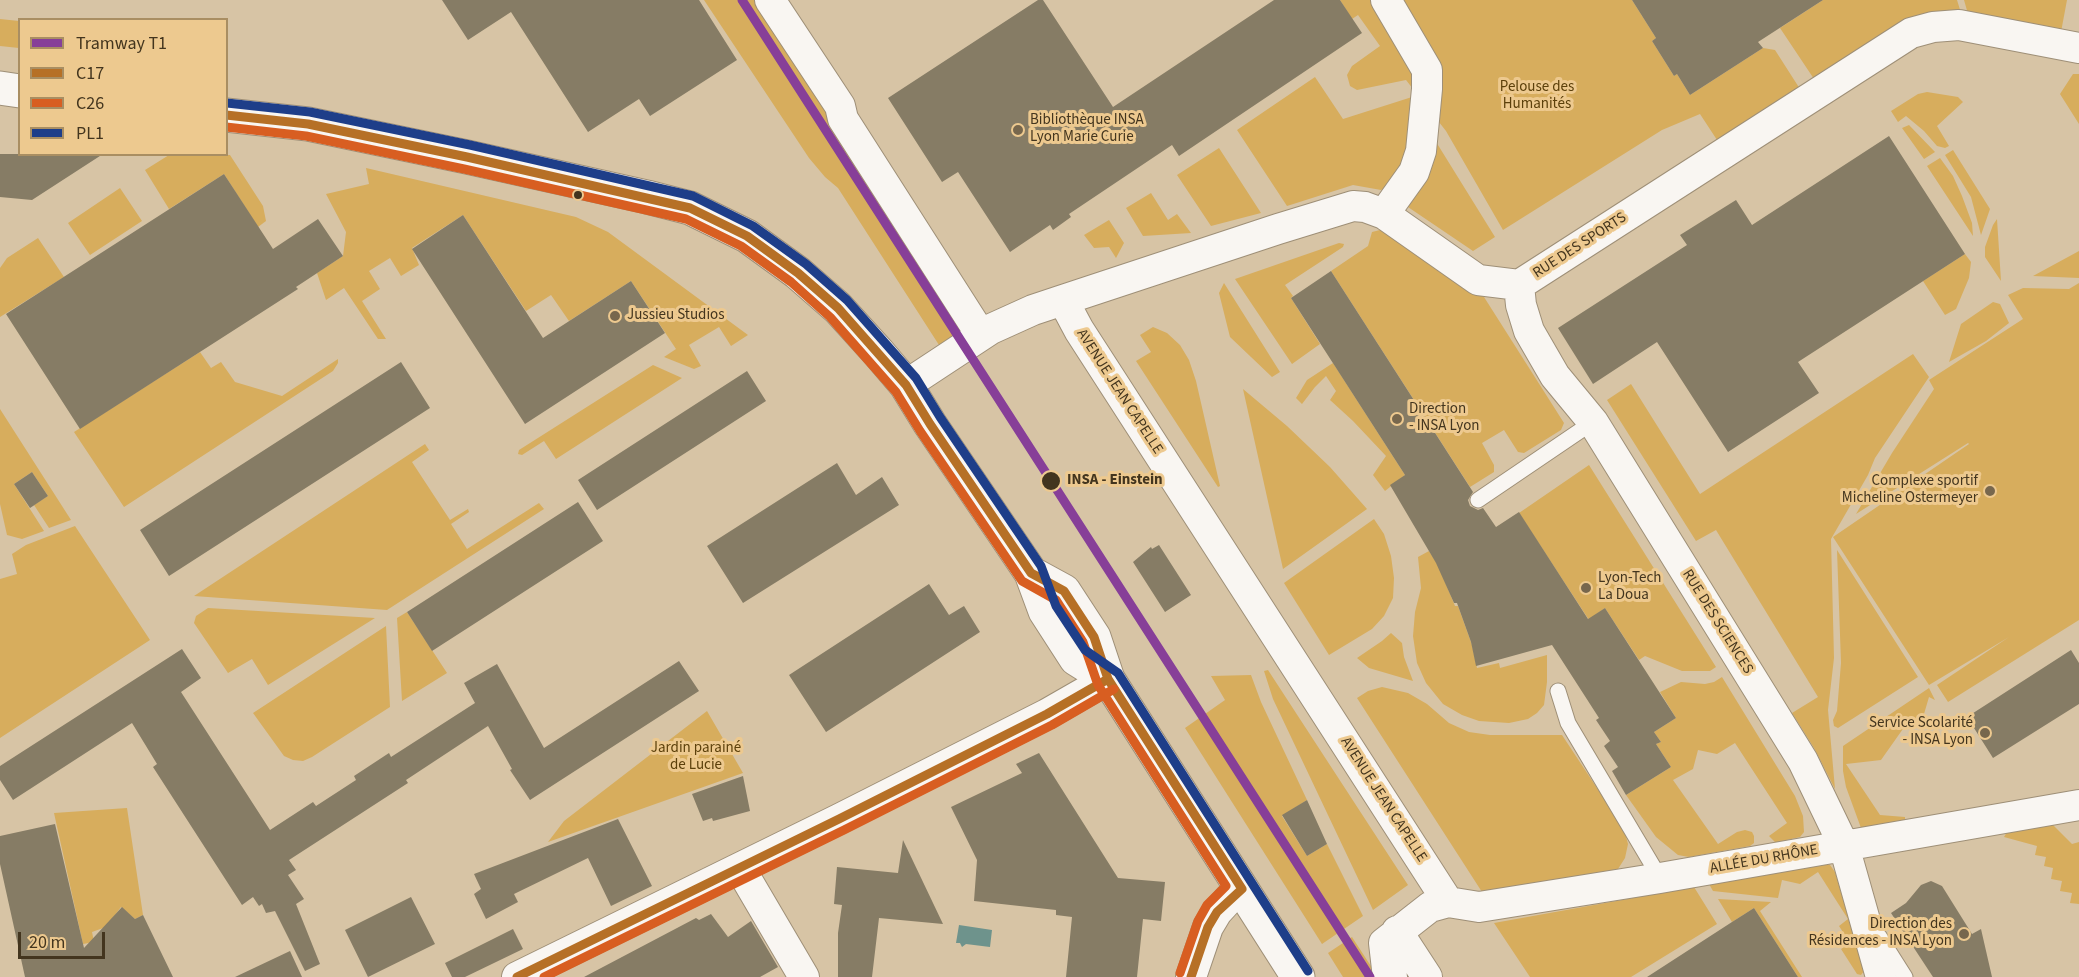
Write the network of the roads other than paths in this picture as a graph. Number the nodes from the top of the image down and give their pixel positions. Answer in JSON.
{"nodes":[{"id":1,"x":770,"y":0,"type":"edge"},
{"id":2,"x":1386,"y":0,"type":"edge"},
{"id":3,"x":2079,"y":48,"type":"edge"},
{"id":4,"x":0,"y":88,"type":"edge"},
{"id":5,"x":18,"y":91,"type":"edge"},
{"id":6,"x":228,"y":115,"type":"edge"},
{"id":7,"x":1384,"y":214,"type":"junction"},
{"id":8,"x":1519,"y":285,"type":"junction"},
{"id":9,"x":1063,"y":300,"type":"junction"},
{"id":10,"x":981,"y":335,"type":"junction"},
{"id":11,"x":906,"y":385,"type":"junction"},
{"id":12,"x":1593,"y":423,"type":"junction"},
{"id":13,"x":1478,"y":500,"type":"dead end"},
{"id":14,"x":1108,"y":679,"type":"junction"},
{"id":15,"x":1558,"y":691,"type":"dead end"},
{"id":16,"x":2079,"y":805,"type":"edge"},
{"id":17,"x":1844,"y":846,"type":"junction"},
{"id":18,"x":740,"y":868,"type":"junction"},
{"id":19,"x":1660,"y":878,"type":"junction"},
{"id":20,"x":1242,"y":889,"type":"junction"},
{"id":21,"x":1448,"y":902,"type":"junction"},
{"id":22,"x":1861,"y":908,"type":"junction"},
{"id":23,"x":1397,"y":931,"type":"junction"},
{"id":24,"x":517,"y":977,"type":"edge"},
{"id":25,"x":804,"y":977,"type":"edge"},
{"id":26,"x":1191,"y":977,"type":"edge"},
{"id":27,"x":1298,"y":977,"type":"edge"},
{"id":28,"x":1392,"y":977,"type":"edge"},
{"id":29,"x":1427,"y":977,"type":"edge"},
{"id":30,"x":1881,"y":977,"type":"edge"},
{"id":31,"x":1905,"y":977,"type":"edge"}],
"edges":[{"from":1,"to":10,"type":"street"},
{"from":2,"to":7,"type":"street"},
{"from":3,"to":8,"type":"street","name":"RUE DES SPORTS"},
{"from":4,"to":5,"type":"street"},
{"from":6,"to":11,"type":"street"},
{"from":7,"to":8,"type":"street","name":"RUE DES SPORTS"},
{"from":7,"to":9,"type":"street","name":"RUE DES SPORTS"},
{"from":8,"to":12,"type":"street","name":"RUE DES SCIENCES"},
{"from":9,"to":10,"type":"street"},
{"from":9,"to":21,"type":"street","name":"AVENUE JEAN CAPELLE"},
{"from":10,"to":11,"type":"street"},
{"from":11,"to":14,"type":"street"},
{"from":12,"to":13,"type":"lane"},
{"from":12,"to":17,"type":"street","name":"RUE DES SCIENCES"},
{"from":14,"to":18,"type":"street"},
{"from":14,"to":20,"type":"street"},
{"from":15,"to":19,"type":"lane"},
{"from":16,"to":17,"type":"street","name":"ALLÉE DU RHÔNE"},
{"from":17,"to":19,"type":"street","name":"ALLÉE DU RHÔNE"},
{"from":17,"to":22,"type":"street","name":"RUE DES SCIENCES"},
{"from":18,"to":24,"type":"street"},
{"from":18,"to":25,"type":"street"},
{"from":19,"to":21,"type":"street","name":"ALLÉE DU RHÔNE"},
{"from":20,"to":26,"type":"street"},
{"from":20,"to":27,"type":"street"},
{"from":21,"to":23,"type":"street"},
{"from":22,"to":30,"type":"street","name":"RUE DES SCIENCES"},
{"from":22,"to":31,"type":"lane"},
{"from":23,"to":28,"type":"street"},
{"from":23,"to":29,"type":"street"}]}
